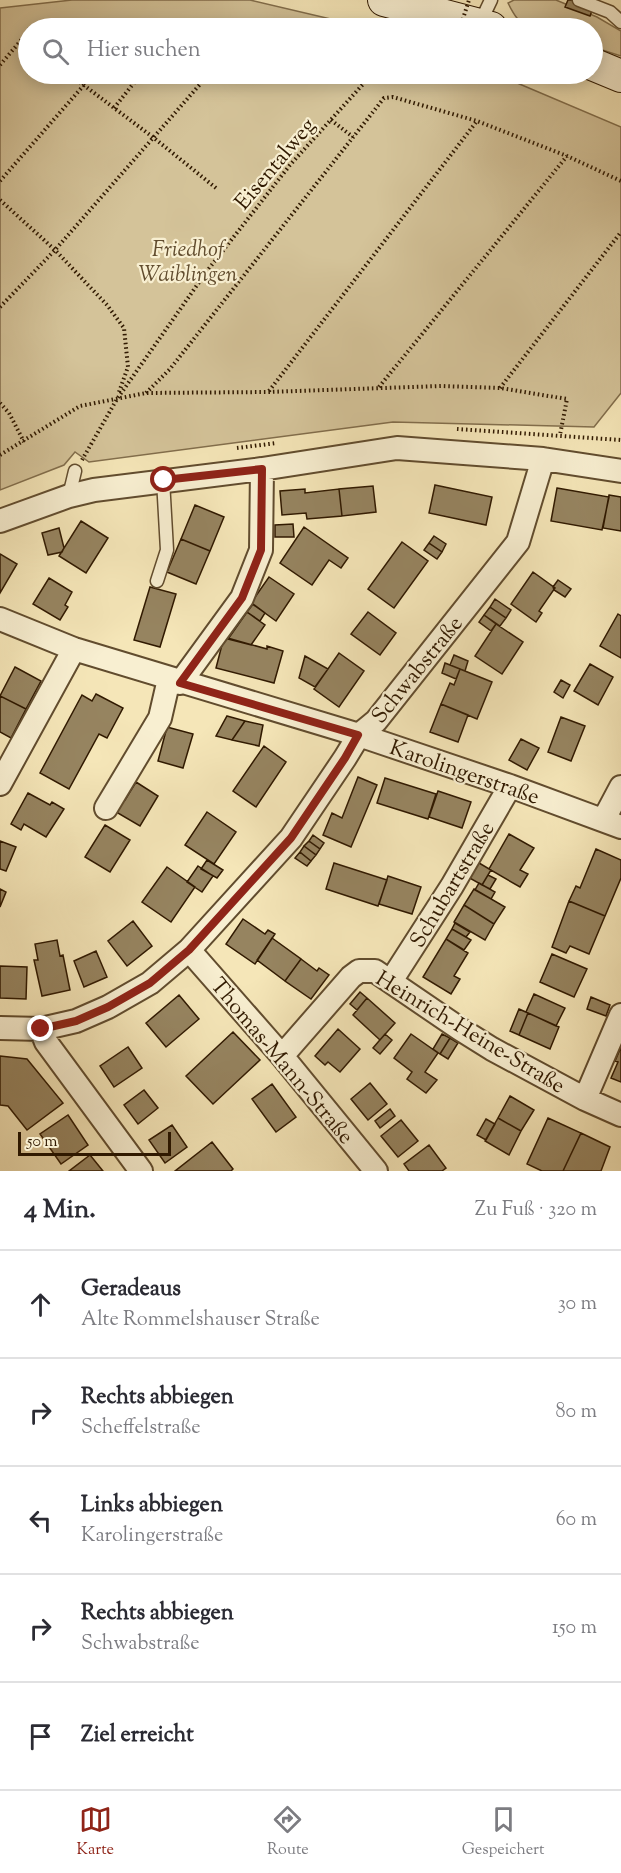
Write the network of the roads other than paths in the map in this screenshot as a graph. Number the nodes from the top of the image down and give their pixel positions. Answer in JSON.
{"nodes":[{"id":1,"x":384,"y":0,"type":"edge"},
{"id":2,"x":579,"y":0,"type":"edge"},
{"id":3,"x":470,"y":15,"type":"edge"},
{"id":4,"x":621,"y":22,"type":"edge"},
{"id":5,"x":603,"y":69,"type":"edge"},
{"id":6,"x":621,"y":76,"type":"edge"},
{"id":7,"x":543,"y":459,"type":"junction"},
{"id":8,"x":262,"y":469,"type":"junction"},
{"id":9,"x":75,"y":471,"type":"road end"},
{"id":10,"x":621,"y":471,"type":"edge"},
{"id":11,"x":164,"y":480,"type":"junction"},
{"id":12,"x":69,"y":496,"type":"junction"},
{"id":13,"x":0,"y":521,"type":"edge"},
{"id":14,"x":157,"y":581,"type":"dead end"},
{"id":15,"x":0,"y":619,"type":"edge"},
{"id":16,"x":74,"y":649,"type":"junction"},
{"id":17,"x":175,"y":681,"type":"junction"},
{"id":18,"x":358,"y":735,"type":"junction"},
{"id":19,"x":0,"y":784,"type":"edge"},
{"id":20,"x":510,"y":786,"type":"junction"},
{"id":21,"x":621,"y":787,"type":"edge"},
{"id":22,"x":106,"y":808,"type":"dead end"},
{"id":23,"x":612,"y":823,"type":"edge"},
{"id":24,"x":189,"y":950,"type":"junction"},
{"id":25,"x":391,"y":981,"type":"junction"},
{"id":26,"x":621,"y":1015,"type":"edge"},
{"id":27,"x":0,"y":1028,"type":"edge"},
{"id":28,"x":41,"y":1029,"type":"junction"},
{"id":29,"x":282,"y":1056,"type":"junction"},
{"id":30,"x":585,"y":1099,"type":"junction"},
{"id":31,"x":621,"y":1115,"type":"edge"},
{"id":32,"x":141,"y":1171,"type":"edge"},
{"id":33,"x":376,"y":1171,"type":"edge"}],
"edges":[{"from":1,"to":3,"type":"main road"},
{"from":2,"to":4,"type":"lane"},
{"from":5,"to":6,"type":"main road"},
{"from":7,"to":8,"type":"street"},
{"from":7,"to":10,"type":"street"},
{"from":7,"to":18,"type":"street","name":"Schwabstraße"},
{"from":8,"to":11,"type":"street"},
{"from":8,"to":17,"type":"street"},
{"from":9,"to":12,"type":"lane"},
{"from":11,"to":12,"type":"street"},
{"from":11,"to":14,"type":"lane"},
{"from":12,"to":13,"type":"street"},
{"from":15,"to":16,"type":"street","name":"Karolingerstraße"},
{"from":16,"to":17,"type":"street","name":"Karolingerstraße"},
{"from":16,"to":19,"type":"street"},
{"from":17,"to":18,"type":"street","name":"Karolingerstraße"},
{"from":17,"to":22,"type":"street"},
{"from":18,"to":20,"type":"street","name":"Karolingerstraße"},
{"from":18,"to":24,"type":"street","name":"Schwabstraße"},
{"from":20,"to":23,"type":"street","name":"Karolingerstraße"},
{"from":20,"to":25,"type":"street","name":"Schubartstraße"},
{"from":21,"to":23,"type":"street"},
{"from":24,"to":28,"type":"street","name":"Schwabstraße"},
{"from":24,"to":29,"type":"street","name":"Thomas-Mann-Straße"},
{"from":25,"to":29,"type":"street","name":"Heinrich-Heine-Straße"},
{"from":25,"to":30,"type":"street","name":"Heinrich-Heine-Straße"},
{"from":26,"to":30,"type":"street"},
{"from":27,"to":28,"type":"street","name":"Schwabstraße"},
{"from":28,"to":32,"type":"street"},
{"from":29,"to":33,"type":"street","name":"Thomas-Mann-Straße"},
{"from":30,"to":31,"type":"street","name":"Heinrich-Heine-Straße"}]}
